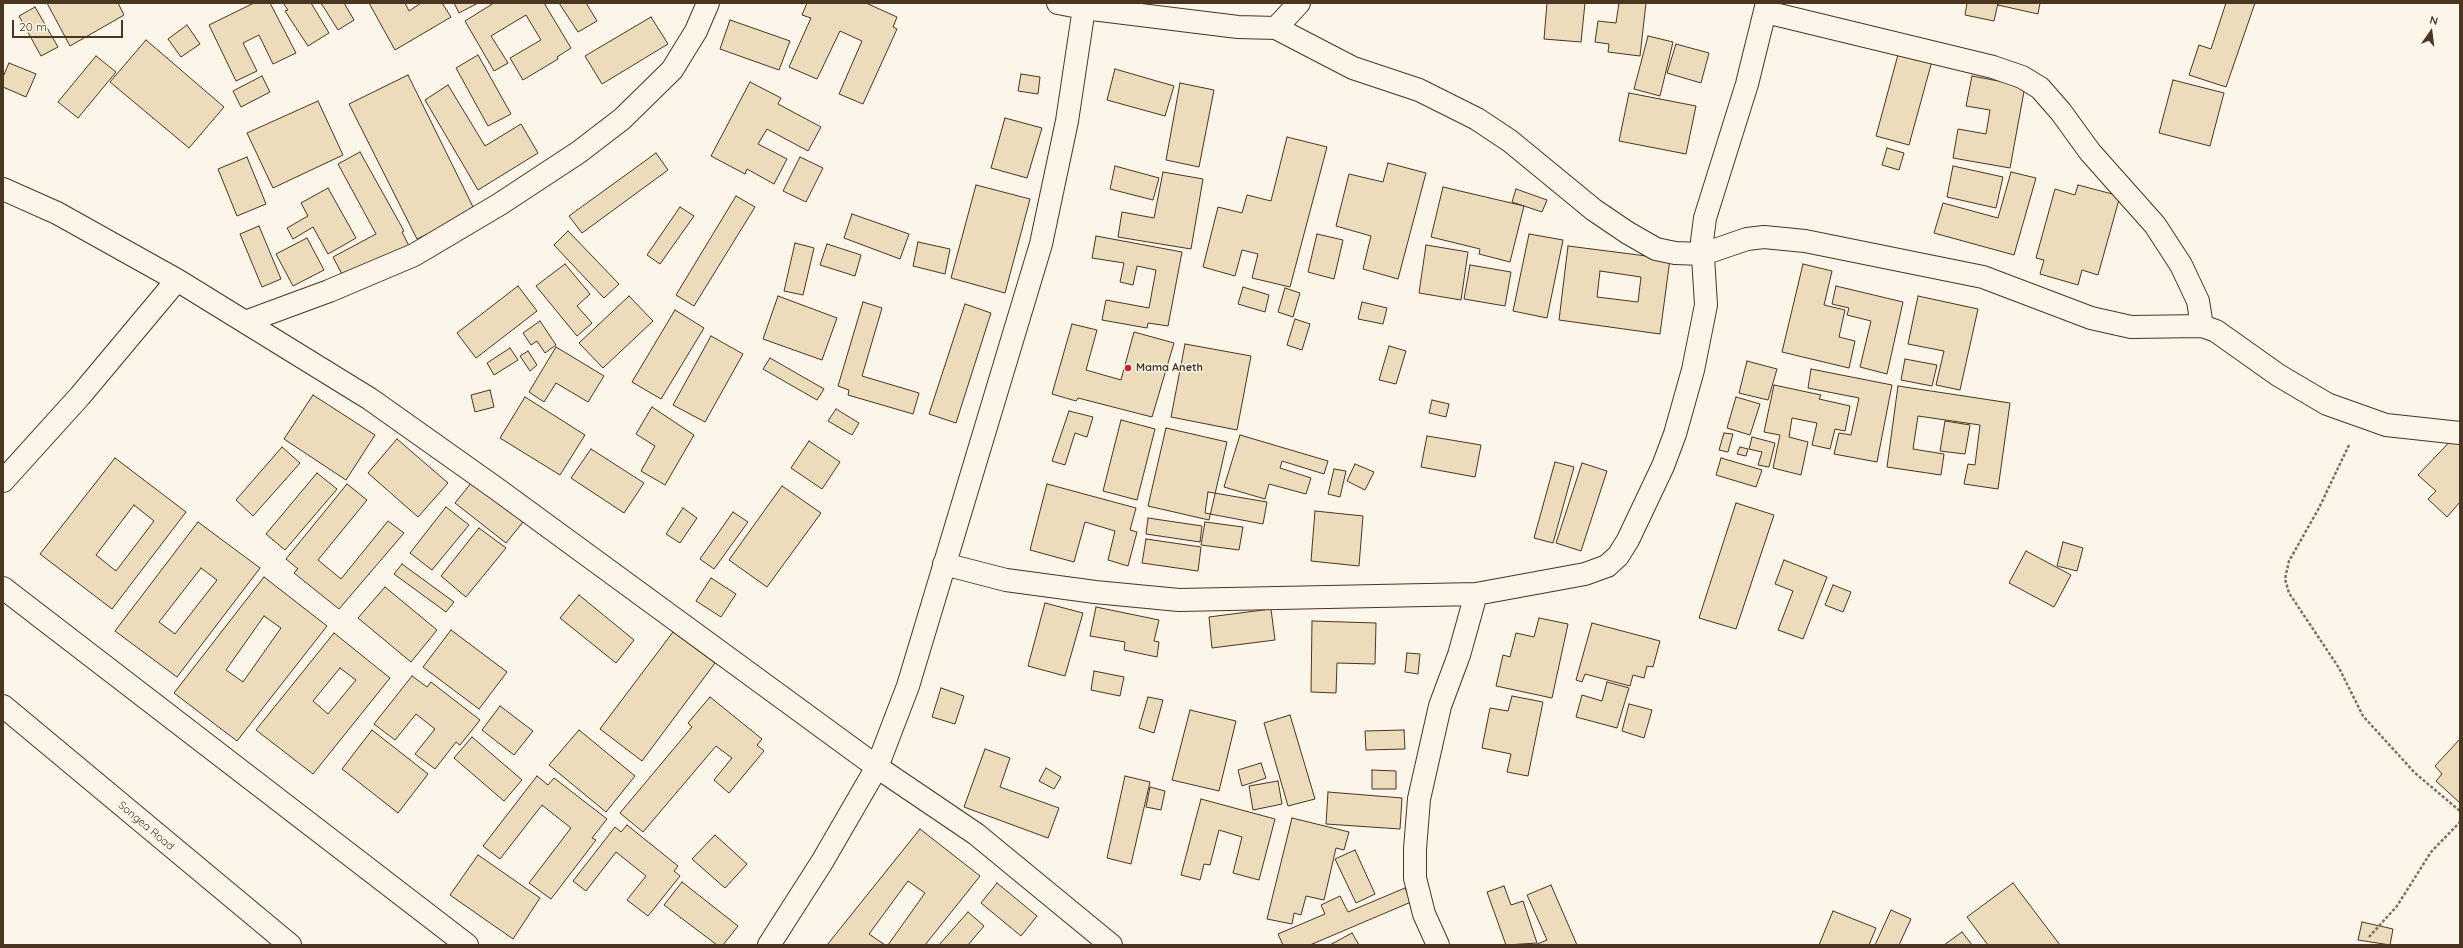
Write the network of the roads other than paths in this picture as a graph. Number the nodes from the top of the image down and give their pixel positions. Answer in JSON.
{"nodes":[{"id":1,"x":708,"y":3,"type":"edge"},
{"id":2,"x":1058,"y":3,"type":"edge"},
{"id":3,"x":1299,"y":3,"type":"edge"},
{"id":4,"x":1084,"y":8,"type":"junction"},
{"id":5,"x":1766,"y":8,"type":"edge"},
{"id":6,"x":1276,"y":28,"type":"junction"},
{"id":7,"x":3,"y":189,"type":"edge"},
{"id":8,"x":1703,"y":254,"type":"junction"},
{"id":9,"x":177,"y":280,"type":"junction"},
{"id":10,"x":245,"y":322,"type":"junction"},
{"id":11,"x":2202,"y":326,"type":"junction"},
{"id":12,"x":2460,"y":433,"type":"edge"},
{"id":13,"x":3,"y":481,"type":"edge"},
{"id":14,"x":944,"y":564,"type":"junction"},
{"id":15,"x":3,"y":588,"type":"edge"},
{"id":16,"x":1476,"y":594,"type":"junction"},
{"id":17,"x":3,"y":706,"type":"edge"},
{"id":18,"x":877,"y":767,"type":"junction"},
{"id":19,"x":290,"y":945,"type":"edge"},
{"id":20,"x":467,"y":945,"type":"edge"},
{"id":21,"x":769,"y":945,"type":"edge"},
{"id":22,"x":1111,"y":945,"type":"edge"},
{"id":23,"x":1438,"y":945,"type":"edge"}],
"edges":[{"from":1,"to":10,"type":"main road"},
{"from":2,"to":4,"type":"main road"},
{"from":3,"to":6,"type":"main road"},
{"from":4,"to":6,"type":"main road"},
{"from":4,"to":14,"type":"main road"},
{"from":5,"to":8,"type":"main road"},
{"from":5,"to":11,"type":"main road"},
{"from":6,"to":8,"type":"main road"},
{"from":7,"to":9,"type":"main road"},
{"from":8,"to":11,"type":"main road"},
{"from":8,"to":16,"type":"main road"},
{"from":9,"to":10,"type":"main road"},
{"from":9,"to":13,"type":"main road"},
{"from":10,"to":18,"type":"main road"},
{"from":11,"to":12,"type":"main road"},
{"from":14,"to":16,"type":"main road"},
{"from":14,"to":18,"type":"main road"},
{"from":15,"to":20,"type":"main road"},
{"from":16,"to":23,"type":"main road"},
{"from":17,"to":19,"type":"main road","name":"Songea Road"},
{"from":18,"to":21,"type":"main road"},
{"from":18,"to":22,"type":"main road"}]}
